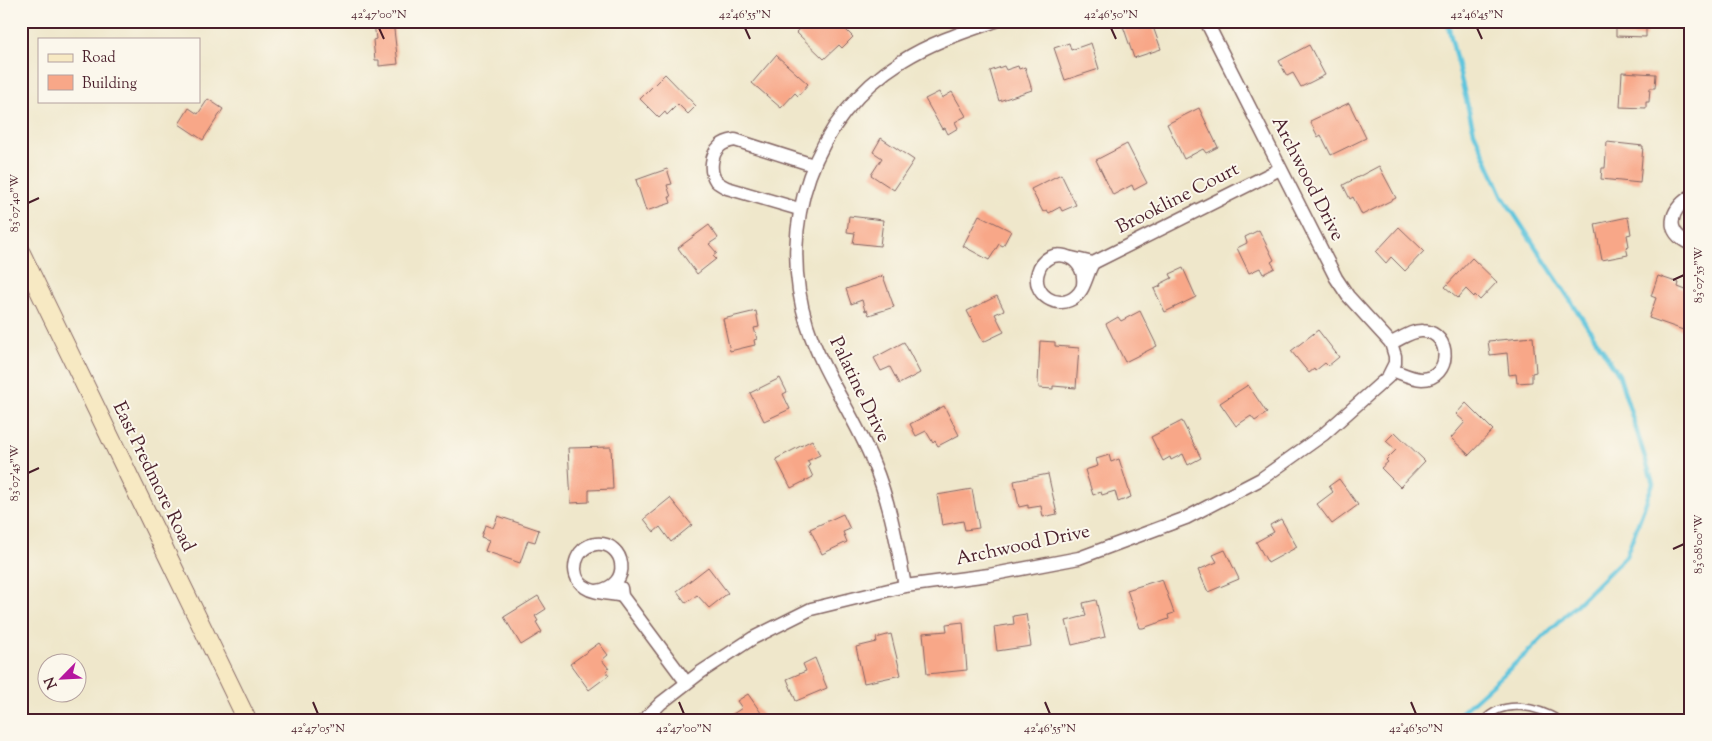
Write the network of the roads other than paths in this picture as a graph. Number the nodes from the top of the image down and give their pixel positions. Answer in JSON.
{"nodes":[{"id":1,"x":996,"y":21,"type":"edge"},
{"id":2,"x":1206,"y":21,"type":"edge"},
{"id":3,"x":813,"y":165,"type":"junction"},
{"id":4,"x":1280,"y":168,"type":"junction"},
{"id":5,"x":1691,"y":196,"type":"edge"},
{"id":6,"x":799,"y":209,"type":"junction"},
{"id":7,"x":1691,"y":244,"type":"edge"},
{"id":8,"x":21,"y":253,"type":"edge"},
{"id":9,"x":1072,"y":258,"type":"junction"},
{"id":10,"x":1094,"y":263,"type":"junction"},
{"id":11,"x":1083,"y":286,"type":"junction"},
{"id":12,"x":1391,"y":343,"type":"junction"},
{"id":13,"x":1392,"y":370,"type":"junction"},
{"id":14,"x":621,"y":574,"type":"junction"},
{"id":15,"x":905,"y":586,"type":"junction"},
{"id":16,"x":597,"y":591,"type":"junction"},
{"id":17,"x":622,"y":596,"type":"junction"},
{"id":18,"x":686,"y":682,"type":"junction"},
{"id":19,"x":247,"y":720,"type":"edge"},
{"id":20,"x":644,"y":720,"type":"edge"},
{"id":21,"x":1484,"y":720,"type":"edge"},
{"id":22,"x":1560,"y":720,"type":"edge"}],
"edges":[{"from":1,"to":3,"type":"street","name":"Palatine Drive"},
{"from":2,"to":4,"type":"street","name":"Archwood Drive"},
{"from":3,"to":6,"type":"street","name":"Palatine Drive"},
{"from":3,"to":6,"type":"street"},
{"from":4,"to":10,"type":"street","name":"Brookline Court"},
{"from":4,"to":12,"type":"street","name":"Archwood Drive"},
{"from":5,"to":7,"type":"street"},
{"from":6,"to":15,"type":"street","name":"Palatine Drive"},
{"from":8,"to":19,"type":"street","name":"East Predmore Road"},
{"from":9,"to":10,"type":"street"},
{"from":9,"to":11,"type":"street"},
{"from":9,"to":11,"type":"street"},
{"from":10,"to":11,"type":"street"},
{"from":12,"to":13,"type":"street"},
{"from":12,"to":13,"type":"street"},
{"from":13,"to":15,"type":"street","name":"Archwood Drive"},
{"from":14,"to":16,"type":"street"},
{"from":14,"to":16,"type":"street"},
{"from":14,"to":17,"type":"street"},
{"from":15,"to":18,"type":"street","name":"Archwood Drive"},
{"from":16,"to":17,"type":"street"},
{"from":17,"to":18,"type":"street"},
{"from":18,"to":20,"type":"street","name":"Archwood Drive"},
{"from":21,"to":22,"type":"lane"}]}
